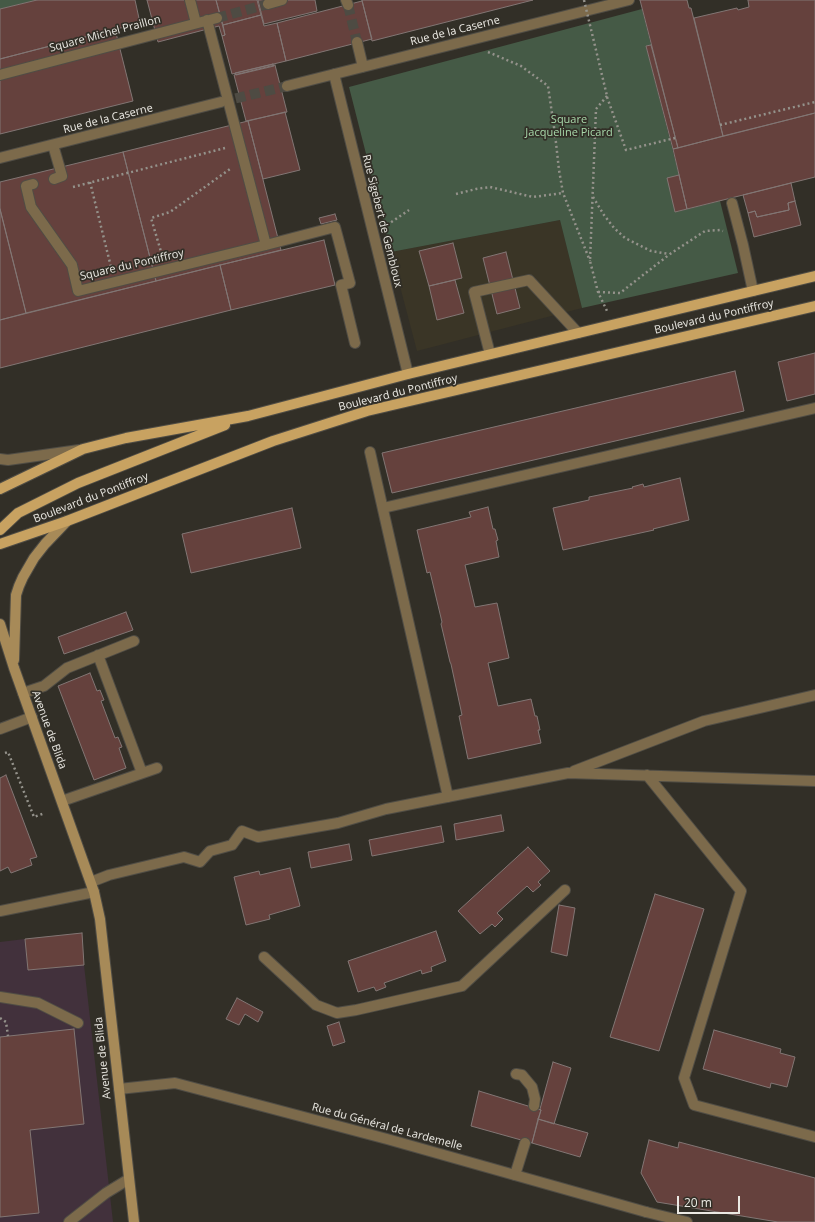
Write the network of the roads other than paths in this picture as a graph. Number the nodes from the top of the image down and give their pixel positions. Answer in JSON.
{"nodes":[{"id":1,"x":190,"y":0,"type":"edge"},
{"id":2,"x":629,"y":0,"type":"edge"},
{"id":3,"x":196,"y":23,"type":"junction"},
{"id":4,"x":357,"y":42,"type":"tunnel mouth"},
{"id":5,"x":363,"y":67,"type":"junction"},
{"id":6,"x":0,"y":74,"type":"edge"},
{"id":7,"x":334,"y":74,"type":"junction"},
{"id":8,"x":287,"y":86,"type":"tunnel mouth"},
{"id":9,"x":222,"y":102,"type":"tunnel mouth"},
{"id":10,"x":52,"y":145,"type":"junction"},
{"id":11,"x":0,"y":158,"type":"edge"},
{"id":12,"x":54,"y":179,"type":"dead end"},
{"id":13,"x":34,"y":184,"type":"dead end"},
{"id":14,"x":732,"y":203,"type":"dead end"},
{"id":15,"x":266,"y":245,"type":"junction"},
{"id":16,"x":815,"y":276,"type":"edge"},
{"id":17,"x":753,"y":292,"type":"junction"},
{"id":18,"x":815,"y":306,"type":"edge"},
{"id":19,"x":578,"y":333,"type":"junction"},
{"id":20,"x":355,"y":343,"type":"dead end"},
{"id":21,"x":490,"y":354,"type":"junction"},
{"id":22,"x":408,"y":374,"type":"junction"},
{"id":23,"x":815,"y":408,"type":"edge"},
{"id":24,"x":248,"y":416,"type":"junction"},
{"id":25,"x":83,"y":449,"type":"junction"},
{"id":26,"x":370,"y":452,"type":"dead end"},
{"id":27,"x":0,"y":459,"type":"edge"},
{"id":28,"x":0,"y":489,"type":"edge"},
{"id":29,"x":383,"y":508,"type":"junction"},
{"id":30,"x":67,"y":521,"type":"junction"},
{"id":31,"x":0,"y":530,"type":"edge"},
{"id":32,"x":0,"y":544,"type":"edge"},
{"id":33,"x":0,"y":627,"type":"edge"},
{"id":34,"x":134,"y":641,"type":"dead end"},
{"id":35,"x":98,"y":655,"type":"junction"},
{"id":36,"x":14,"y":668,"type":"junction"},
{"id":37,"x":23,"y":693,"type":"junction"},
{"id":38,"x":815,"y":695,"type":"edge"},
{"id":39,"x":32,"y":717,"type":"junction"},
{"id":40,"x":0,"y":729,"type":"edge"},
{"id":41,"x":157,"y":768,"type":"dead end"},
{"id":42,"x":142,"y":773,"type":"junction"},
{"id":43,"x":568,"y":773,"type":"junction"},
{"id":44,"x":647,"y":775,"type":"junction"},
{"id":45,"x":815,"y":781,"type":"edge"},
{"id":46,"x":448,"y":797,"type":"junction"},
{"id":47,"x":62,"y":801,"type":"junction"},
{"id":48,"x":93,"y":887,"type":"junction"},
{"id":49,"x":565,"y":890,"type":"dead end"},
{"id":50,"x":0,"y":911,"type":"edge"},
{"id":51,"x":264,"y":957,"type":"dead end"},
{"id":52,"x":0,"y":995,"type":"edge"},
{"id":53,"x":78,"y":1023,"type":"dead end"},
{"id":54,"x":516,"y":1074,"type":"dead end"},
{"id":55,"x":119,"y":1089,"type":"junction"},
{"id":56,"x":534,"y":1106,"type":"dead end"},
{"id":57,"x":815,"y":1137,"type":"edge"},
{"id":58,"x":525,"y":1143,"type":"dead end"},
{"id":59,"x":515,"y":1175,"type":"junction"},
{"id":60,"x":129,"y":1180,"type":"junction"},
{"id":61,"x":70,"y":1222,"type":"edge"},
{"id":62,"x":134,"y":1222,"type":"edge"},
{"id":63,"x":687,"y":1222,"type":"edge"}],
"edges":[{"from":1,"to":3,"type":"street"},
{"from":2,"to":5,"type":"street","name":"Rue de la Caserne"},
{"from":3,"to":6,"type":"street","name":"Square Michel Praillon"},
{"from":3,"to":15,"type":"street","name":"Square Michel Praillon"},
{"from":4,"to":5,"type":"street"},
{"from":5,"to":7,"type":"street","name":"Rue de la Caserne"},
{"from":7,"to":8,"type":"street","name":"Rue de la Caserne"},
{"from":7,"to":22,"type":"street","name":"Rue Sigebert de Gembloux"},
{"from":9,"to":10,"type":"street","name":"Rue de la Caserne"},
{"from":10,"to":11,"type":"street","name":"Rue de la Caserne"},
{"from":10,"to":12,"type":"street"},
{"from":13,"to":15,"type":"street","name":"Square du Pontiffroy"},
{"from":14,"to":17,"type":"street"},
{"from":15,"to":20,"type":"street","name":"Square du Pontiffroy"},
{"from":16,"to":17,"type":"main road","name":"Boulevard du Pontiffroy"},
{"from":17,"to":19,"type":"main road","name":"Boulevard du Pontiffroy"},
{"from":18,"to":30,"type":"main road","name":"Boulevard du Pontiffroy"},
{"from":19,"to":21,"type":"main road","name":"Boulevard du Pontiffroy"},
{"from":19,"to":21,"type":"street"},
{"from":21,"to":22,"type":"main road","name":"Boulevard du Pontiffroy"},
{"from":22,"to":24,"type":"main road","name":"Boulevard du Pontiffroy"},
{"from":23,"to":29,"type":"street"},
{"from":24,"to":25,"type":"main road","name":"Boulevard du Pontiffroy"},
{"from":24,"to":31,"type":"main road","name":"Boulevard du Pontiffroy"},
{"from":25,"to":27,"type":"street"},
{"from":25,"to":28,"type":"main road","name":"Boulevard du Pontiffroy"},
{"from":26,"to":29,"type":"street"},
{"from":29,"to":46,"type":"street"},
{"from":30,"to":32,"type":"main road","name":"Boulevard du Pontiffroy"},
{"from":30,"to":36,"type":"main road","name":"Avenue de Blida"},
{"from":33,"to":36,"type":"main road","name":"Avenue de Blida"},
{"from":34,"to":35,"type":"street"},
{"from":35,"to":37,"type":"street"},
{"from":35,"to":42,"type":"street"},
{"from":36,"to":37,"type":"main road","name":"Avenue de Blida"},
{"from":37,"to":39,"type":"main road","name":"Avenue de Blida"},
{"from":38,"to":43,"type":"street"},
{"from":39,"to":40,"type":"street"},
{"from":39,"to":47,"type":"main road","name":"Avenue de Blida"},
{"from":41,"to":42,"type":"street"},
{"from":42,"to":47,"type":"street"},
{"from":43,"to":44,"type":"street"},
{"from":43,"to":46,"type":"street"},
{"from":44,"to":45,"type":"street"},
{"from":44,"to":57,"type":"street"},
{"from":46,"to":48,"type":"street"},
{"from":47,"to":48,"type":"main road","name":"Avenue de Blida"},
{"from":48,"to":50,"type":"street"},
{"from":48,"to":55,"type":"main road","name":"Avenue de Blida"},
{"from":49,"to":51,"type":"street"},
{"from":52,"to":53,"type":"street"},
{"from":54,"to":56,"type":"street"},
{"from":55,"to":59,"type":"street","name":"Rue du Général de Lardemelle"},
{"from":55,"to":60,"type":"main road","name":"Avenue de Blida"},
{"from":58,"to":59,"type":"street"},
{"from":59,"to":63,"type":"street","name":"Rue du Général de Lardemelle"},
{"from":60,"to":61,"type":"street"},
{"from":60,"to":62,"type":"main road","name":"Avenue de Blida"}]}
